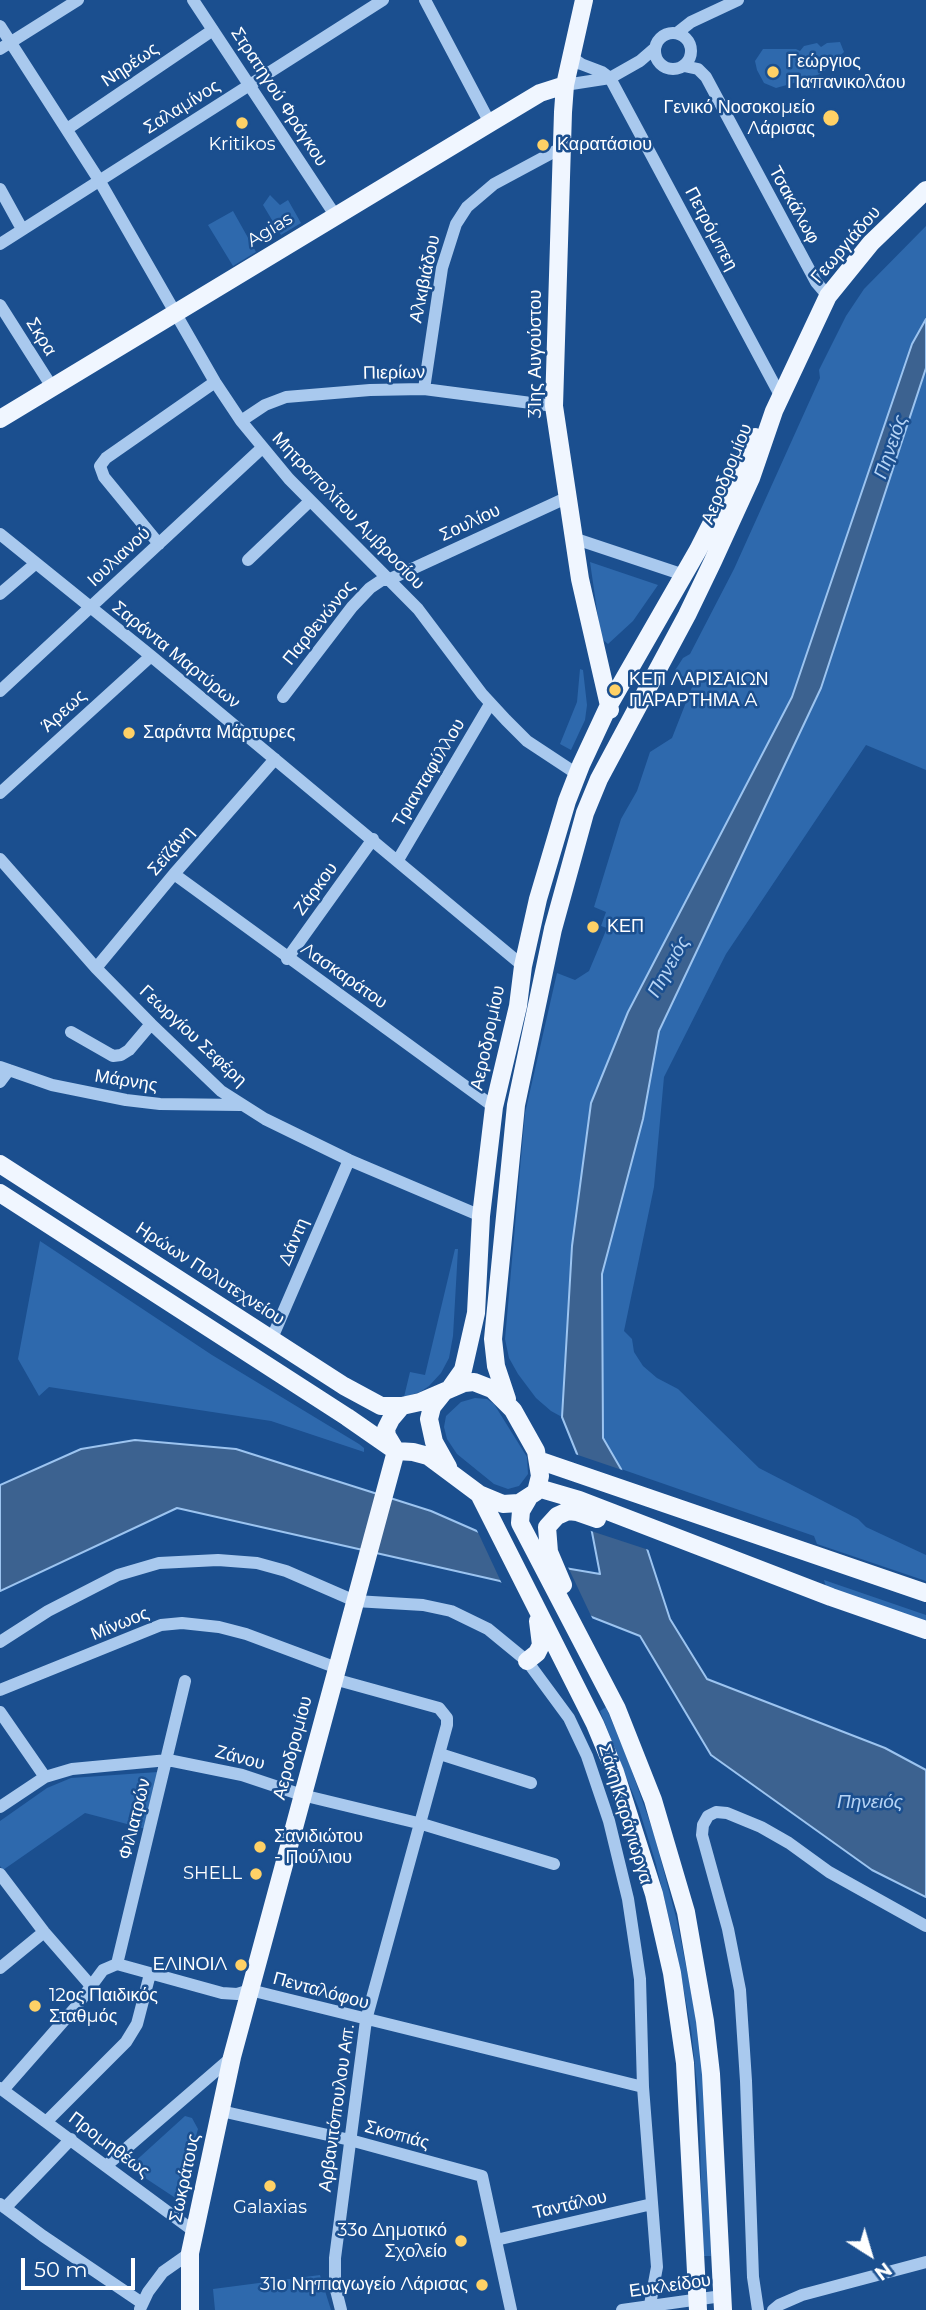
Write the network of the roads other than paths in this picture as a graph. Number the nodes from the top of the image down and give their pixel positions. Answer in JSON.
{"nodes":[{"id":1,"x":78,"y":0,"type":"edge"},
{"id":2,"x":193,"y":0,"type":"edge"},
{"id":3,"x":383,"y":0,"type":"edge"},
{"id":4,"x":425,"y":0,"type":"edge"},
{"id":5,"x":584,"y":0,"type":"edge"},
{"id":6,"x":738,"y":0,"type":"edge"},
{"id":7,"x":0,"y":26,"type":"edge"},
{"id":8,"x":213,"y":30,"type":"junction"},
{"id":9,"x":677,"y":33,"type":"junction"},
{"id":10,"x":6,"y":45,"type":"edge"},
{"id":11,"x":655,"y":48,"type":"junction"},
{"id":12,"x":572,"y":57,"type":"junction"},
{"id":13,"x":640,"y":61,"type":"junction"},
{"id":14,"x":662,"y":66,"type":"junction"},
{"id":15,"x":684,"y":66,"type":"junction"},
{"id":16,"x":610,"y":78,"type":"junction"},
{"id":17,"x":250,"y":84,"type":"junction"},
{"id":18,"x":565,"y":85,"type":"junction"},
{"id":19,"x":489,"y":123,"type":"junction"},
{"id":20,"x":67,"y":129,"type":"junction"},
{"id":21,"x":561,"y":148,"type":"junction"},
{"id":22,"x":99,"y":180,"type":"junction"},
{"id":23,"x":0,"y":189,"type":"edge"},
{"id":24,"x":926,"y":190,"type":"edge"},
{"id":25,"x":335,"y":215,"type":"junction"},
{"id":26,"x":22,"y":229,"type":"junction"},
{"id":27,"x":0,"y":244,"type":"edge"},
{"id":28,"x":828,"y":296,"type":"junction"},
{"id":29,"x":0,"y":305,"type":"edge"},
{"id":30,"x":174,"y":312,"type":"junction"},
{"id":31,"x":215,"y":382,"type":"junction"},
{"id":32,"x":52,"y":387,"type":"junction"},
{"id":33,"x":424,"y":389,"type":"junction"},
{"id":34,"x":777,"y":404,"type":"junction"},
{"id":35,"x":554,"y":406,"type":"junction"},
{"id":36,"x":0,"y":419,"type":"edge"},
{"id":37,"x":241,"y":421,"type":"junction"},
{"id":38,"x":262,"y":448,"type":"junction"},
{"id":39,"x":566,"y":498,"type":"junction"},
{"id":40,"x":310,"y":501,"type":"junction"},
{"id":41,"x":0,"y":534,"type":"edge"},
{"id":42,"x":573,"y":538,"type":"junction"},
{"id":43,"x":159,"y":544,"type":"junction"},
{"id":44,"x":248,"y":560,"type":"dead end"},
{"id":45,"x":35,"y":564,"type":"junction"},
{"id":46,"x":684,"y":575,"type":"junction"},
{"id":47,"x":388,"y":580,"type":"junction"},
{"id":48,"x":0,"y":594,"type":"edge"},
{"id":49,"x":90,"y":608,"type":"junction"},
{"id":50,"x":151,"y":656,"type":"junction"},
{"id":51,"x":0,"y":691,"type":"edge"},
{"id":52,"x":283,"y":697,"type":"dead end"},
{"id":53,"x":490,"y":704,"type":"junction"},
{"id":54,"x":609,"y":705,"type":"junction"},
{"id":55,"x":620,"y":740,"type":"junction"},
{"id":56,"x":275,"y":759,"type":"junction"},
{"id":57,"x":577,"y":774,"type":"junction"},
{"id":58,"x":0,"y":793,"type":"edge"},
{"id":59,"x":373,"y":839,"type":"junction"},
{"id":60,"x":0,"y":859,"type":"edge"},
{"id":61,"x":398,"y":860,"type":"junction"},
{"id":62,"x":174,"y":874,"type":"junction"},
{"id":63,"x":288,"y":959,"type":"junction"},
{"id":64,"x":523,"y":967,"type":"junction"},
{"id":65,"x":96,"y":968,"type":"junction"},
{"id":66,"x":150,"y":1024,"type":"junction"},
{"id":67,"x":71,"y":1032,"type":"dead end"},
{"id":68,"x":4,"y":1068,"type":"edge"},
{"id":69,"x":0,"y":1082,"type":"edge"},
{"id":70,"x":241,"y":1105,"type":"junction"},
{"id":71,"x":494,"y":1107,"type":"junction"},
{"id":72,"x":349,"y":1160,"type":"junction"},
{"id":73,"x":0,"y":1164,"type":"edge"},
{"id":74,"x":0,"y":1193,"type":"edge"},
{"id":75,"x":481,"y":1216,"type":"junction"},
{"id":76,"x":272,"y":1338,"type":"junction"},
{"id":77,"x":448,"y":1389,"type":"junction"},
{"id":78,"x":508,"y":1402,"type":"junction"},
{"id":79,"x":402,"y":1406,"type":"junction"},
{"id":80,"x":396,"y":1451,"type":"junction"},
{"id":81,"x":538,"y":1460,"type":"junction"},
{"id":82,"x":452,"y":1473,"type":"junction"},
{"id":83,"x":533,"y":1493,"type":"junction"},
{"id":84,"x":479,"y":1494,"type":"junction"},
{"id":85,"x":573,"y":1505,"type":"junction"},
{"id":86,"x":926,"y":1593,"type":"edge"},
{"id":87,"x":355,"y":1599,"type":"junction"},
{"id":88,"x":566,"y":1609,"type":"junction"},
{"id":89,"x":543,"y":1628,"type":"junction"},
{"id":90,"x":926,"y":1630,"type":"edge"},
{"id":91,"x":0,"y":1642,"type":"edge"},
{"id":92,"x":527,"y":1661,"type":"junction"},
{"id":93,"x":335,"y":1674,"type":"junction"},
{"id":94,"x":186,"y":1681,"type":"dead end"},
{"id":95,"x":0,"y":1690,"type":"edge"},
{"id":96,"x":0,"y":1712,"type":"edge"},
{"id":97,"x":443,"y":1712,"type":"joint"},
{"id":98,"x":440,"y":1754,"type":"junction"},
{"id":99,"x":168,"y":1760,"type":"junction"},
{"id":100,"x":45,"y":1777,"type":"junction"},
{"id":101,"x":531,"y":1783,"type":"dead end"},
{"id":102,"x":302,"y":1795,"type":"junction"},
{"id":103,"x":0,"y":1807,"type":"edge"},
{"id":104,"x":422,"y":1824,"type":"junction"},
{"id":105,"x":554,"y":1864,"type":"dead end"},
{"id":106,"x":0,"y":1874,"type":"edge"},
{"id":107,"x":926,"y":1926,"type":"edge"},
{"id":108,"x":44,"y":1932,"type":"junction"},
{"id":109,"x":117,"y":1964,"type":"junction"},
{"id":110,"x":0,"y":1968,"type":"edge"},
{"id":111,"x":150,"y":1974,"type":"junction"},
{"id":112,"x":92,"y":1987,"type":"junction"},
{"id":113,"x":250,"y":1990,"type":"junction"},
{"id":114,"x":366,"y":2020,"type":"junction"},
{"id":115,"x":232,"y":2057,"type":"junction"},
{"id":116,"x":643,"y":2088,"type":"junction"},
{"id":117,"x":2,"y":2089,"type":"edge"},
{"id":118,"x":221,"y":2111,"type":"junction"},
{"id":119,"x":47,"y":2121,"type":"junction"},
{"id":120,"x":71,"y":2139,"type":"junction"},
{"id":121,"x":350,"y":2140,"type":"junction"},
{"id":122,"x":107,"y":2165,"type":"junction"},
{"id":123,"x":652,"y":2204,"type":"junction"},
{"id":124,"x":2,"y":2206,"type":"edge"},
{"id":125,"x":195,"y":2232,"type":"junction"},
{"id":126,"x":496,"y":2240,"type":"junction"},
{"id":127,"x":190,"y":2253,"type":"junction"},
{"id":128,"x":926,"y":2262,"type":"edge"},
{"id":129,"x":723,"y":2303,"type":"edge"},
{"id":130,"x":698,"y":2305,"type":"edge"},
{"id":131,"x":141,"y":2307,"type":"edge"},
{"id":132,"x":649,"y":2308,"type":"edge"},
{"id":133,"x":190,"y":2310,"type":"edge"},
{"id":134,"x":341,"y":2310,"type":"edge"},
{"id":135,"x":511,"y":2310,"type":"edge"},
{"id":136,"x":622,"y":2310,"type":"edge"},
{"id":137,"x":758,"y":2310,"type":"edge"},
{"id":138,"x":772,"y":2310,"type":"edge"}],
"edges":[{"from":1,"to":10,"type":"street"},
{"from":2,"to":8,"type":"street","name":"Στρατηγού Φράγκου"},
{"from":3,"to":17,"type":"street","name":"Σαλαμίνος"},
{"from":4,"to":19,"type":"street"},
{"from":5,"to":12,"type":"main road","name":"31ης Αυγούστου"},
{"from":6,"to":9,"type":"street"},
{"from":7,"to":10,"type":"street","name":"Μητροπολίτου Αμβροσίου"},
{"from":8,"to":17,"type":"street","name":"Στρατηγού Φράγκου"},
{"from":8,"to":20,"type":"street","name":"Νηρέως"},
{"from":9,"to":11,"type":"street"},
{"from":9,"to":15,"type":"street"},
{"from":10,"to":20,"type":"street","name":"Μητροπολίτου Αμβροσίου"},
{"from":11,"to":13,"type":"street"},
{"from":11,"to":14,"type":"street"},
{"from":12,"to":16,"type":"street"},
{"from":12,"to":18,"type":"main road","name":"31ης Αυγούστου"},
{"from":13,"to":14,"type":"street"},
{"from":13,"to":16,"type":"street"},
{"from":14,"to":15,"type":"street"},
{"from":15,"to":28,"type":"street","name":"Τσακάλωφ"},
{"from":16,"to":18,"type":"street"},
{"from":16,"to":34,"type":"street","name":"Πετρόμπεη"},
{"from":17,"to":22,"type":"street","name":"Σαλαμίνος"},
{"from":17,"to":25,"type":"street","name":"Στρατηγού Φράγκου"},
{"from":18,"to":19,"type":"main road","name":"Agias"},
{"from":18,"to":21,"type":"main road","name":"31ης Αυγούστου"},
{"from":19,"to":25,"type":"main road","name":"Agias"},
{"from":20,"to":22,"type":"street","name":"Μητροπολίτου Αμβροσίου"},
{"from":21,"to":33,"type":"street","name":"Αλκιβιάδου"},
{"from":21,"to":35,"type":"main road","name":"31ης Αυγούστου"},
{"from":22,"to":26,"type":"street","name":"Σαλαμίνος"},
{"from":22,"to":30,"type":"street","name":"Μητροπολίτου Αμβροσίου"},
{"from":23,"to":26,"type":"street"},
{"from":24,"to":28,"type":"main road","name":"Γεωργιάδου"},
{"from":25,"to":30,"type":"main road","name":"Agias"},
{"from":26,"to":27,"type":"street","name":"Σαλαμίνος"},
{"from":28,"to":34,"type":"main road","name":"Γεωργιάδου"},
{"from":29,"to":32,"type":"street","name":"Σκρα"},
{"from":30,"to":31,"type":"street","name":"Μητροπολίτου Αμβροσίου"},
{"from":30,"to":32,"type":"main road","name":"Agias"},
{"from":31,"to":37,"type":"street","name":"Μητροπολίτου Αμβροσίου"},
{"from":31,"to":43,"type":"street"},
{"from":32,"to":36,"type":"main road","name":"Agias"},
{"from":33,"to":35,"type":"street","name":"Πιερίων"},
{"from":33,"to":37,"type":"street","name":"Πιερίων"},
{"from":34,"to":46,"type":"main road","name":"Αεροδρομίου"},
{"from":34,"to":55,"type":"main road","name":"Αεροδρομίου"},
{"from":35,"to":39,"type":"main road","name":"31ης Αυγούστου"},
{"from":37,"to":38,"type":"street","name":"Μητροπολίτου Αμβροσίου"},
{"from":38,"to":40,"type":"street","name":"Μητροπολίτου Αμβροσίου"},
{"from":38,"to":43,"type":"street","name":"Ιουλιανού"},
{"from":39,"to":42,"type":"main road","name":"31ης Αυγούστου"},
{"from":39,"to":47,"type":"street","name":"Σουλίου"},
{"from":40,"to":44,"type":"street"},
{"from":40,"to":47,"type":"street","name":"Μητροπολίτου Αμβροσίου"},
{"from":41,"to":45,"type":"street","name":"Σαράντα Μαρτύρων"},
{"from":42,"to":46,"type":"street"},
{"from":42,"to":54,"type":"main road","name":"31ης Αυγούστου"},
{"from":43,"to":49,"type":"street","name":"Ιουλιανού"},
{"from":45,"to":48,"type":"street"},
{"from":45,"to":49,"type":"street","name":"Σαράντα Μαρτύρων"},
{"from":46,"to":54,"type":"main road","name":"Αεροδρομίου"},
{"from":47,"to":52,"type":"street","name":"Παρθενώνος"},
{"from":47,"to":53,"type":"street","name":"Μητροπολίτου Αμβροσίου"},
{"from":49,"to":50,"type":"street","name":"Σαράντα Μαρτύρων"},
{"from":49,"to":51,"type":"street","name":"Ιουλιανού"},
{"from":50,"to":56,"type":"street","name":"Σαράντα Μαρτύρων"},
{"from":50,"to":58,"type":"street","name":"Άρεως"},
{"from":53,"to":57,"type":"street","name":"Μητροπολίτου Αμβροσίου"},
{"from":53,"to":61,"type":"street","name":"Τριανταφύλλου"},
{"from":54,"to":55,"type":"main road"},
{"from":54,"to":57,"type":"main road","name":"Αεροδρομίου"},
{"from":55,"to":78,"type":"main road","name":"Αεροδρομίου"},
{"from":56,"to":59,"type":"street","name":"Σαράντα Μαρτύρων"},
{"from":56,"to":62,"type":"street","name":"Σεϊζάνη"},
{"from":57,"to":64,"type":"main road","name":"Αεροδρομίου"},
{"from":59,"to":61,"type":"street","name":"Σαράντα Μαρτύρων"},
{"from":59,"to":63,"type":"street","name":"Ζάρκου"},
{"from":60,"to":65,"type":"street","name":"Γεωργίου Σεφέρη"},
{"from":61,"to":64,"type":"street","name":"Σαράντα Μαρτύρων"},
{"from":62,"to":63,"type":"street","name":"Λασκαράτου"},
{"from":62,"to":65,"type":"street","name":"Σεϊζάνη"},
{"from":63,"to":71,"type":"street","name":"Λασκαράτου"},
{"from":64,"to":71,"type":"main road","name":"Αεροδρομίου"},
{"from":65,"to":66,"type":"street","name":"Γεωργίου Σεφέρη"},
{"from":66,"to":67,"type":"street"},
{"from":66,"to":70,"type":"street","name":"Γεωργίου Σεφέρη"},
{"from":68,"to":69,"type":"street","name":"Μάρνης"},
{"from":68,"to":70,"type":"street","name":"Μάρνης"},
{"from":70,"to":72,"type":"street","name":"Γεωργίου Σεφέρη"},
{"from":71,"to":75,"type":"main road","name":"Αεροδρομίου"},
{"from":72,"to":75,"type":"street","name":"Γεωργίου Σεφέρη"},
{"from":72,"to":76,"type":"street","name":"Δάντη"},
{"from":73,"to":76,"type":"main road","name":"Ηρώων Πολυτεχνείου"},
{"from":74,"to":80,"type":"main road"},
{"from":75,"to":77,"type":"main road","name":"Αεροδρομίου"},
{"from":76,"to":79,"type":"main road","name":"Ηρώων Πολυτεχνείου"},
{"from":77,"to":78,"type":"main road"},
{"from":77,"to":79,"type":"main road"},
{"from":77,"to":82,"type":"main road"},
{"from":78,"to":81,"type":"main road"},
{"from":79,"to":80,"type":"main road"},
{"from":80,"to":82,"type":"main road"},
{"from":80,"to":87,"type":"main road","name":"Αεροδρομίου"},
{"from":81,"to":83,"type":"main road"},
{"from":81,"to":86,"type":"main road"},
{"from":82,"to":84,"type":"main road"},
{"from":83,"to":84,"type":"main road"},
{"from":83,"to":85,"type":"main road"},
{"from":83,"to":88,"type":"main road","name":"Σάκη Καράγιωργα"},
{"from":84,"to":89,"type":"main road","name":"Σάκη Καράγιωργα"},
{"from":85,"to":88,"type":"main road"},
{"from":85,"to":90,"type":"main road"},
{"from":87,"to":91,"type":"street","name":"Σάκη Καράγιωργα"},
{"from":87,"to":92,"type":"street","name":"Σάκη Καράγιωργα"},
{"from":87,"to":93,"type":"main road","name":"Αεροδρομίου"},
{"from":88,"to":129,"type":"main road","name":"Σάκη Καράγιωργα"},
{"from":89,"to":92,"type":"main road"},
{"from":89,"to":130,"type":"main road","name":"Σάκη Καράγιωργα"},
{"from":92,"to":116,"type":"street","name":"Σάκη Καράγιωργα"},
{"from":93,"to":95,"type":"street","name":"Μίνωος"},
{"from":93,"to":97,"type":"street","name":"Μίνωος"},
{"from":93,"to":102,"type":"main road","name":"Αεροδρομίου"},
{"from":94,"to":99,"type":"street","name":"Φιλιατρών"},
{"from":96,"to":100,"type":"street"},
{"from":97,"to":98,"type":"street","name":"Αρβανιτόπουλου Απ."},
{"from":98,"to":101,"type":"street"},
{"from":98,"to":104,"type":"street","name":"Αρβανιτόπουλου Απ."},
{"from":99,"to":100,"type":"street","name":"Ζάνου"},
{"from":99,"to":102,"type":"street","name":"Ζάνου"},
{"from":99,"to":109,"type":"street","name":"Φιλιατρών"},
{"from":100,"to":103,"type":"street","name":"Ζάνου"},
{"from":102,"to":104,"type":"street","name":"Ζάνου"},
{"from":102,"to":113,"type":"main road","name":"Αεροδρομίου"},
{"from":104,"to":105,"type":"street","name":"Ζάνου"},
{"from":104,"to":114,"type":"street","name":"Αρβανιτόπουλου Απ."},
{"from":106,"to":108,"type":"street"},
{"from":107,"to":137,"type":"street"},
{"from":108,"to":110,"type":"street"},
{"from":108,"to":112,"type":"street"},
{"from":109,"to":111,"type":"street","name":"Πενταλόφου"},
{"from":109,"to":112,"type":"street"},
{"from":111,"to":113,"type":"street","name":"Πενταλόφου"},
{"from":111,"to":119,"type":"street"},
{"from":112,"to":117,"type":"street"},
{"from":113,"to":114,"type":"street","name":"Πενταλόφου"},
{"from":113,"to":115,"type":"main road","name":"Αεροδρομίου"},
{"from":114,"to":116,"type":"street","name":"Πενταλόφου"},
{"from":114,"to":121,"type":"street","name":"Αρβανιτόπουλου Απ."},
{"from":115,"to":118,"type":"main road","name":"Σωκράτους"},
{"from":115,"to":122,"type":"street"},
{"from":116,"to":123,"type":"street","name":"Σάκη Καράγιωργα"},
{"from":117,"to":119,"type":"street","name":"Προμηθέως"},
{"from":118,"to":121,"type":"street","name":"Σκοπιάς"},
{"from":118,"to":125,"type":"main road","name":"Σωκράτους"},
{"from":119,"to":120,"type":"street","name":"Προμηθέως"},
{"from":120,"to":122,"type":"street","name":"Προμηθέως"},
{"from":120,"to":124,"type":"street"},
{"from":121,"to":126,"type":"street","name":"Σκοπιάς"},
{"from":121,"to":134,"type":"street","name":"Αρβανιτόπουλου Απ."},
{"from":122,"to":125,"type":"street","name":"Προμηθέως"},
{"from":123,"to":126,"type":"street","name":"Ταντάλου"},
{"from":123,"to":132,"type":"street","name":"Σάκη Καράγιωργα"},
{"from":124,"to":131,"type":"street"},
{"from":125,"to":127,"type":"main road","name":"Σωκράτους"},
{"from":126,"to":135,"type":"street"},
{"from":127,"to":131,"type":"street"},
{"from":127,"to":133,"type":"main road","name":"Σωκράτους"},
{"from":128,"to":138,"type":"street"},
{"from":129,"to":130,"type":"street","name":"Ευκλείδου"},
{"from":130,"to":132,"type":"street","name":"Ευκλείδου"},
{"from":132,"to":136,"type":"street","name":"Ευκλείδου"}]}
